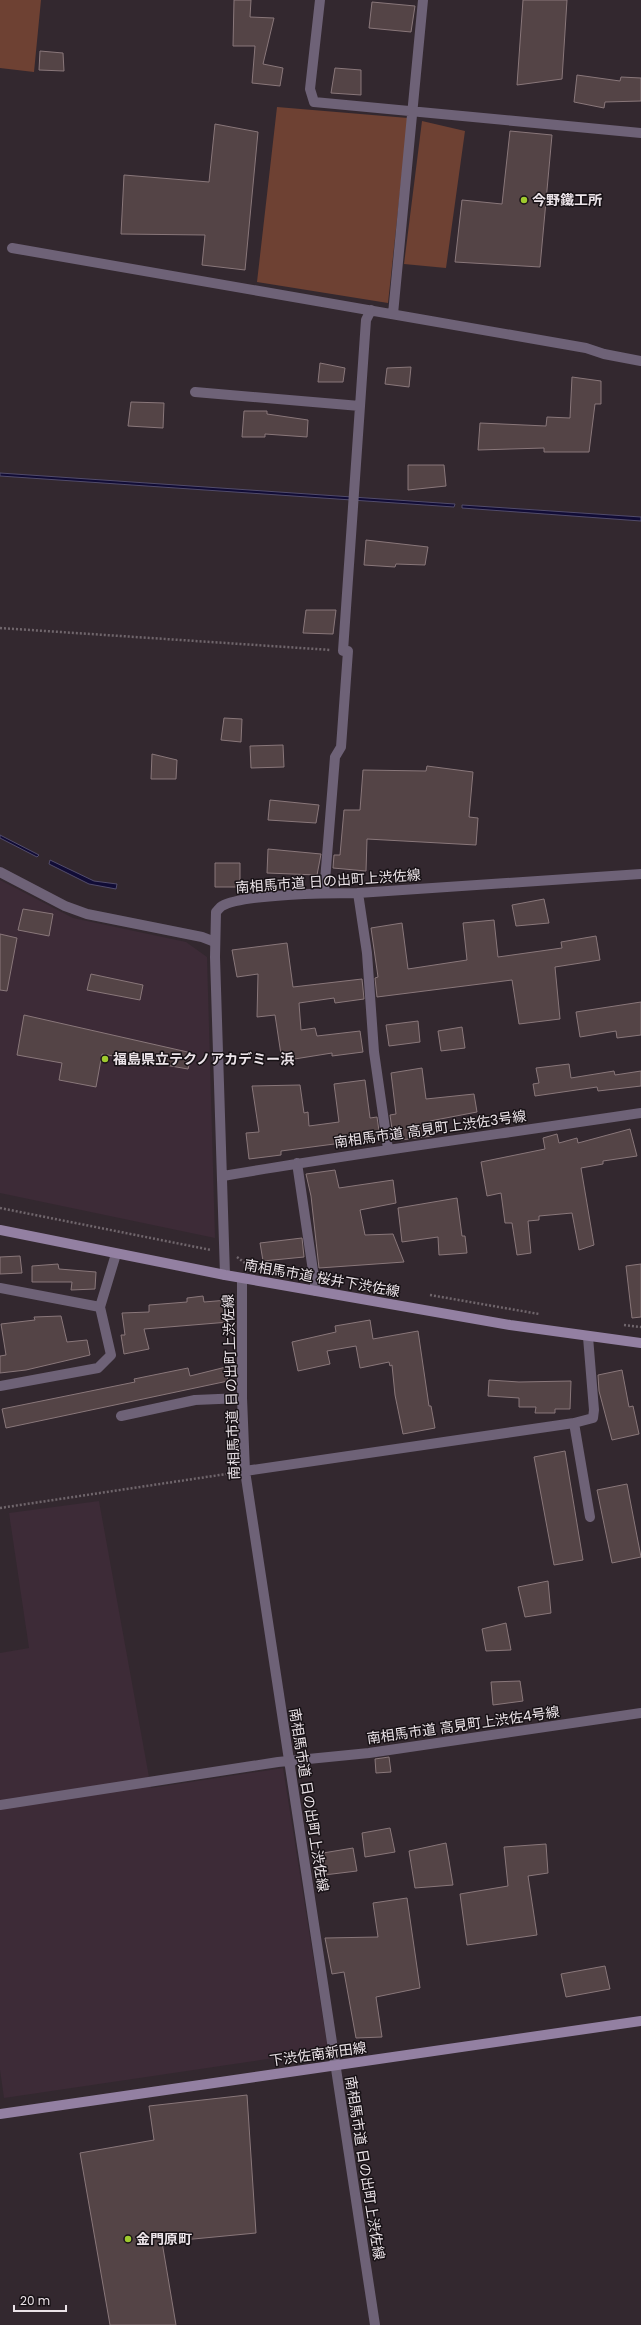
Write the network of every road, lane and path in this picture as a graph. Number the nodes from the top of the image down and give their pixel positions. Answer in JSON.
{"nodes":[{"id":1,"x":320,"y":0,"type":"edge"},
{"id":2,"x":423,"y":0,"type":"edge"},
{"id":3,"x":414,"y":111,"type":"junction"},
{"id":4,"x":641,"y":132,"type":"edge"},
{"id":5,"x":12,"y":248,"type":"dead end"},
{"id":6,"x":371,"y":310,"type":"junction"},
{"id":7,"x":393,"y":314,"type":"junction"},
{"id":8,"x":641,"y":361,"type":"edge"},
{"id":9,"x":195,"y":392,"type":"dead end"},
{"id":10,"x":360,"y":406,"type":"junction"},
{"id":11,"x":0,"y":628,"type":"edge"},
{"id":12,"x":343,"y":650,"type":"junction"},
{"id":13,"x":0,"y":872,"type":"edge"},
{"id":14,"x":641,"y":874,"type":"edge"},
{"id":15,"x":324,"y":893,"type":"junction"},
{"id":16,"x":358,"y":893,"type":"junction"},
{"id":17,"x":216,"y":942,"type":"junction"},
{"id":18,"x":641,"y":1112,"type":"edge"},
{"id":19,"x":388,"y":1149,"type":"junction"},
{"id":20,"x":297,"y":1163,"type":"junction"},
{"id":21,"x":223,"y":1176,"type":"junction"},
{"id":22,"x":0,"y":1208,"type":"edge"},
{"id":23,"x":0,"y":1230,"type":"edge"},
{"id":24,"x":224,"y":1253,"type":"junction"},
{"id":25,"x":116,"y":1254,"type":"junction"},
{"id":26,"x":259,"y":1266,"type":"dead end"},
{"id":27,"x":225,"y":1275,"type":"junction"},
{"id":28,"x":242,"y":1278,"type":"junction"},
{"id":29,"x":0,"y":1288,"type":"edge"},
{"id":30,"x":316,"y":1291,"type":"junction"},
{"id":31,"x":426,"y":1295,"type":"dead end"},
{"id":32,"x":100,"y":1307,"type":"junction"},
{"id":33,"x":540,"y":1314,"type":"dead end"},
{"id":34,"x":618,"y":1324,"type":"dead end"},
{"id":35,"x":641,"y":1328,"type":"edge"},
{"id":36,"x":588,"y":1337,"type":"junction"},
{"id":37,"x":641,"y":1344,"type":"edge"},
{"id":38,"x":0,"y":1386,"type":"edge"},
{"id":39,"x":242,"y":1398,"type":"junction"},
{"id":40,"x":121,"y":1416,"type":"dead end"},
{"id":41,"x":574,"y":1423,"type":"junction"},
{"id":42,"x":246,"y":1471,"type":"junction"},
{"id":43,"x":0,"y":1508,"type":"edge"},
{"id":44,"x":590,"y":1518,"type":"dead end"},
{"id":45,"x":641,"y":1713,"type":"edge"},
{"id":46,"x":289,"y":1762,"type":"junction"},
{"id":47,"x":0,"y":1805,"type":"edge"},
{"id":48,"x":641,"y":2021,"type":"edge"},
{"id":49,"x":335,"y":2066,"type":"junction"},
{"id":50,"x":0,"y":2114,"type":"edge"},
{"id":51,"x":375,"y":2325,"type":"edge"}],
"edges":[{"from":1,"to":3,"type":"street"},
{"from":2,"to":3,"type":"street"},
{"from":3,"to":4,"type":"street"},
{"from":3,"to":7,"type":"street"},
{"from":5,"to":6,"type":"street"},
{"from":6,"to":7,"type":"street"},
{"from":6,"to":10,"type":"street"},
{"from":7,"to":8,"type":"street"},
{"from":9,"to":10,"type":"street"},
{"from":10,"to":12,"type":"street"},
{"from":11,"to":12,"type":"path"},
{"from":12,"to":15,"type":"street"},
{"from":13,"to":17,"type":"street"},
{"from":14,"to":16,"type":"street","name":"南相馬市道 日の出町上渋佐線"},
{"from":15,"to":16,"type":"street","name":"南相馬市道 日の出町上渋佐線"},
{"from":15,"to":17,"type":"street","name":"南相馬市道 日の出町上渋佐線"},
{"from":16,"to":19,"type":"street"},
{"from":17,"to":21,"type":"street","name":"南相馬市道 日の出町上渋佐線"},
{"from":18,"to":19,"type":"street","name":"南相馬市道 高見町上渋佐3号線"},
{"from":19,"to":20,"type":"street","name":"南相馬市道 高見町上渋佐3号線"},
{"from":20,"to":21,"type":"street","name":"南相馬市道 高見町上渋佐3号線"},
{"from":20,"to":30,"type":"street"},
{"from":21,"to":24,"type":"street","name":"南相馬市道 日の出町上渋佐線"},
{"from":22,"to":24,"type":"path"},
{"from":23,"to":25,"type":"street","name":"南相馬市道 桜井下渋佐線"},
{"from":24,"to":26,"type":"path"},
{"from":24,"to":27,"type":"street","name":"南相馬市道 日の出町上渋佐線"},
{"from":25,"to":27,"type":"street","name":"南相馬市道 桜井下渋佐線"},
{"from":25,"to":32,"type":"street"},
{"from":27,"to":28,"type":"street","name":"南相馬市道 桜井下渋佐線"},
{"from":28,"to":30,"type":"street","name":"南相馬市道 桜井下渋佐線"},
{"from":28,"to":39,"type":"street","name":"南相馬市道 日の出町上渋佐線"},
{"from":29,"to":32,"type":"street"},
{"from":30,"to":36,"type":"street","name":"南相馬市道 桜井下渋佐線"},
{"from":31,"to":33,"type":"path"},
{"from":32,"to":38,"type":"street"},
{"from":34,"to":35,"type":"path"},
{"from":36,"to":37,"type":"street","name":"南相馬市道 桜井下渋佐線"},
{"from":36,"to":41,"type":"street"},
{"from":39,"to":40,"type":"street"},
{"from":39,"to":42,"type":"street","name":"南相馬市道 日の出町上渋佐線"},
{"from":41,"to":42,"type":"street"},
{"from":41,"to":44,"type":"street"},
{"from":42,"to":43,"type":"path"},
{"from":42,"to":46,"type":"street","name":"南相馬市道 日の出町上渋佐線"},
{"from":45,"to":46,"type":"street","name":"南相馬市道 高見町上渋佐4号線"},
{"from":46,"to":47,"type":"street","name":"南相馬市道 高見町上渋佐4号線"},
{"from":46,"to":49,"type":"street","name":"南相馬市道 日の出町上渋佐線"},
{"from":48,"to":49,"type":"street","name":"下渋佐南新田線"},
{"from":49,"to":50,"type":"street","name":"下渋佐南新田線"},
{"from":49,"to":51,"type":"street","name":"南相馬市道 日の出町上渋佐線"}]}
